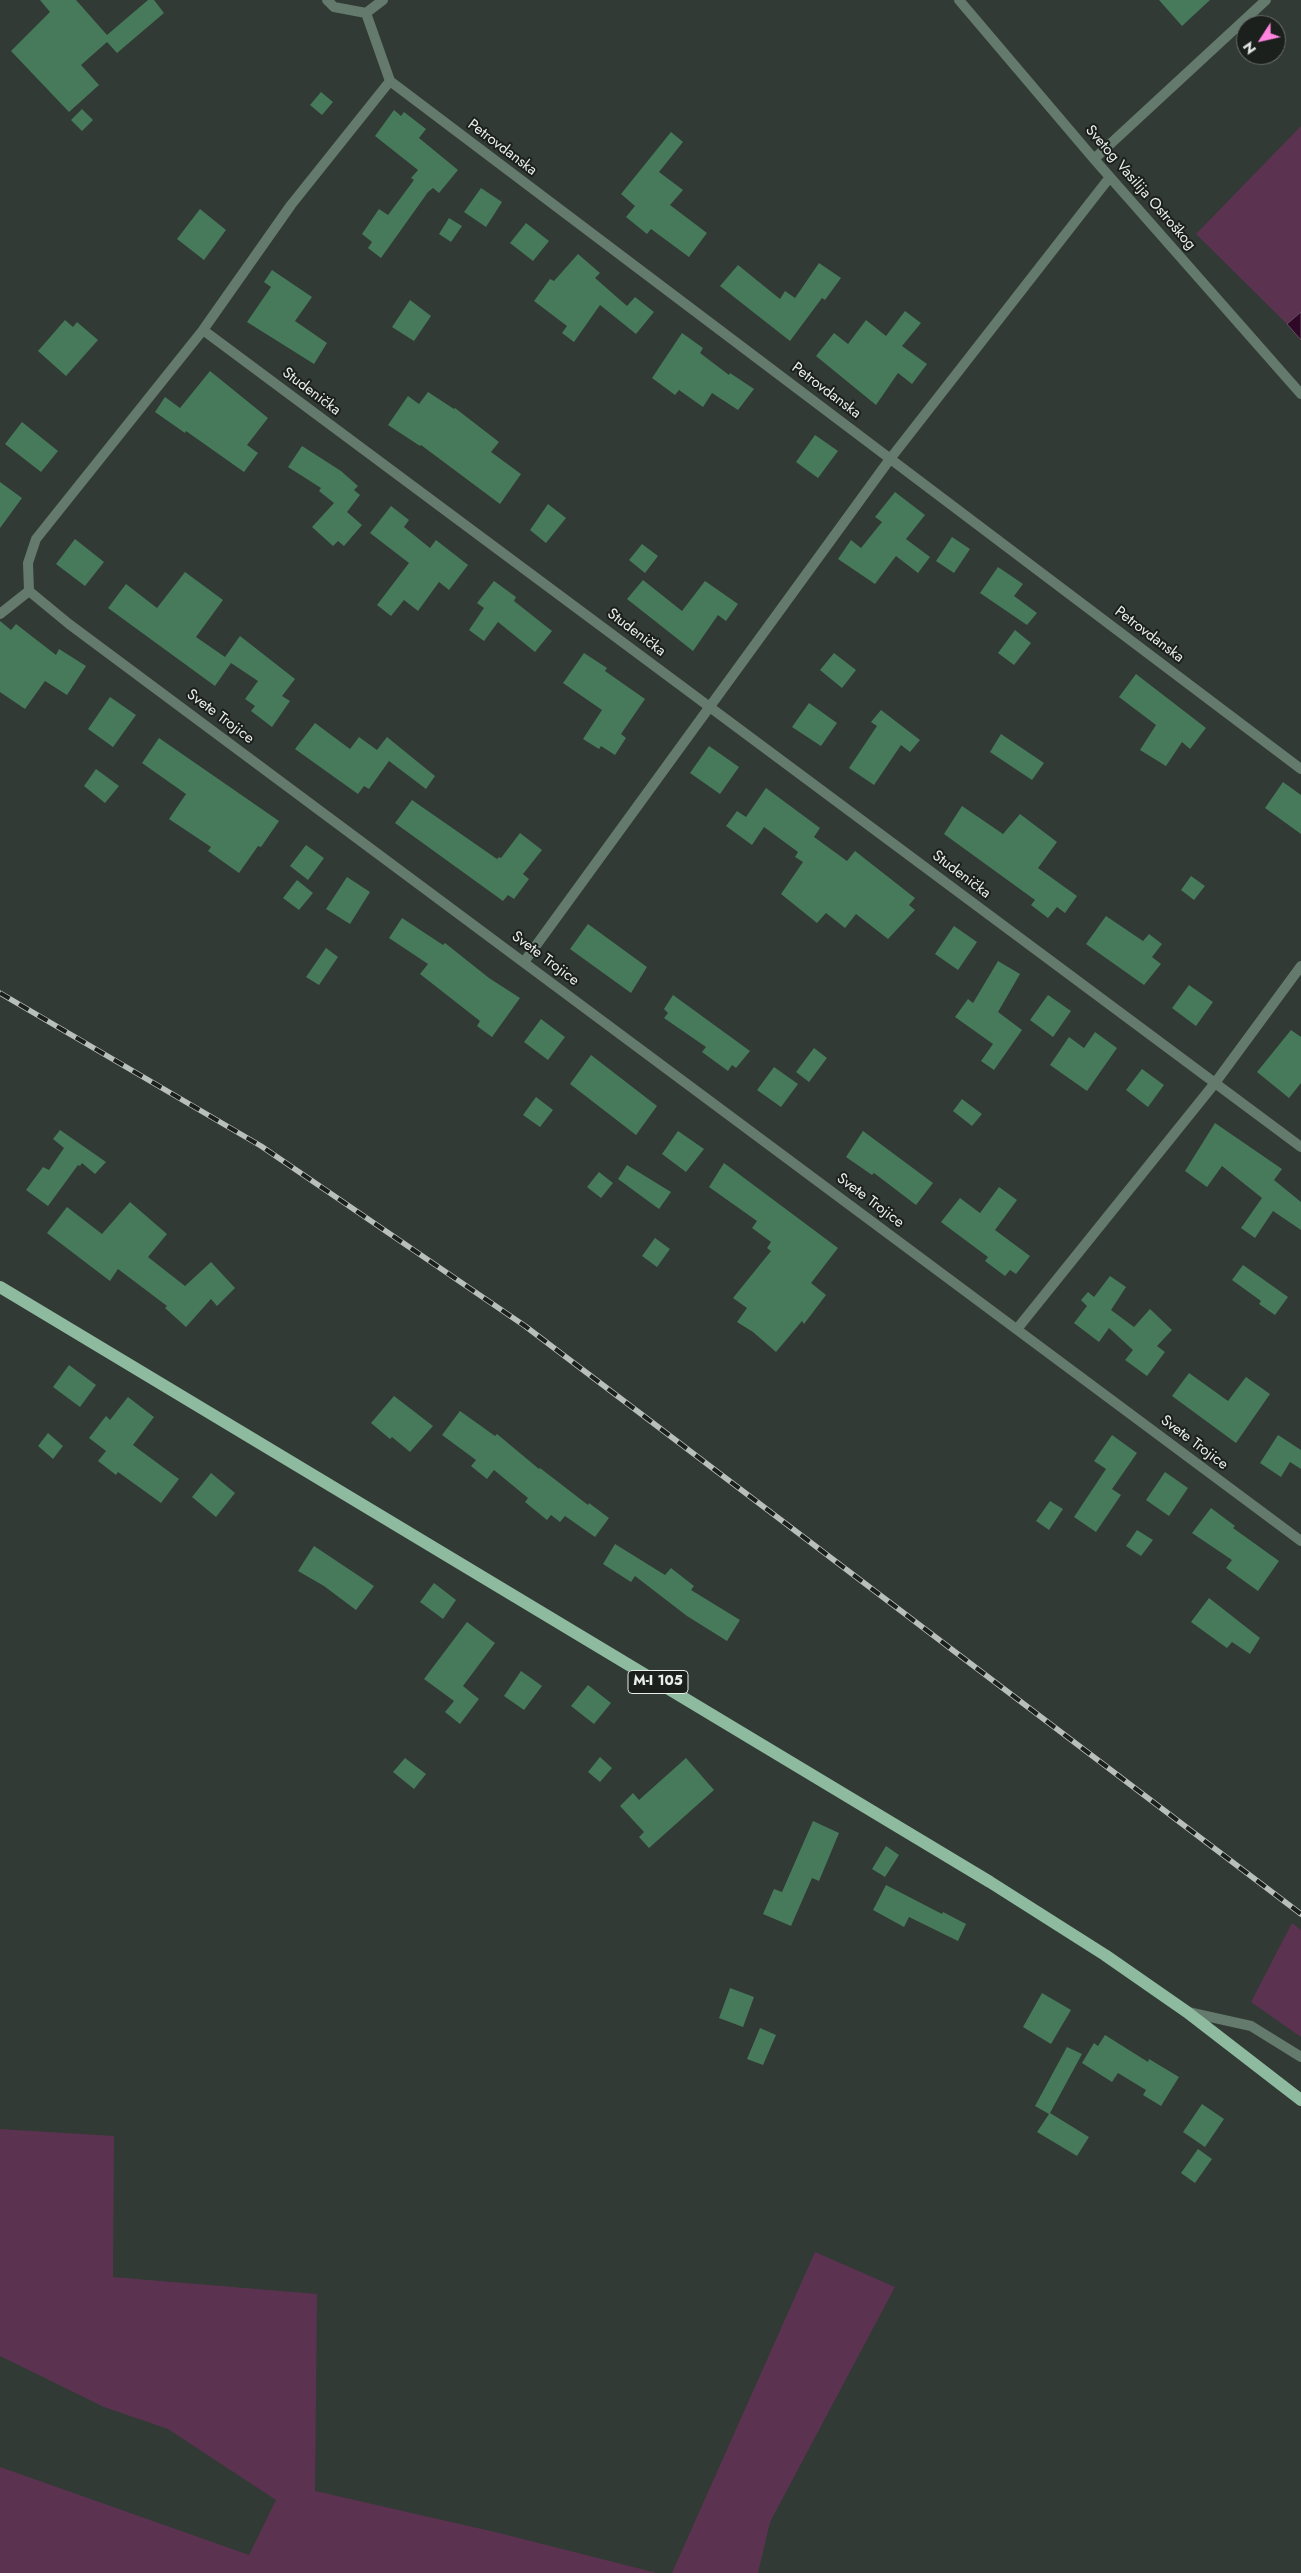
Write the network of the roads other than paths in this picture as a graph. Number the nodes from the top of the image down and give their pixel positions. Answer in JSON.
{"nodes":[{"id":1,"x":327,"y":0,"type":"edge"},
{"id":2,"x":383,"y":0,"type":"edge"},
{"id":3,"x":959,"y":0,"type":"edge"},
{"id":4,"x":1266,"y":0,"type":"edge"},
{"id":5,"x":366,"y":13,"type":"junction"},
{"id":6,"x":390,"y":81,"type":"junction"},
{"id":7,"x":1094,"y":159,"type":"junction"},
{"id":8,"x":1110,"y":177,"type":"junction"},
{"id":9,"x":203,"y":330,"type":"junction"},
{"id":10,"x":1301,"y":394,"type":"edge"},
{"id":11,"x":890,"y":459,"type":"junction"},
{"id":12,"x":29,"y":591,"type":"junction"},
{"id":13,"x":0,"y":614,"type":"edge"},
{"id":14,"x":709,"y":706,"type":"junction"},
{"id":15,"x":1301,"y":769,"type":"edge"},
{"id":16,"x":524,"y":962,"type":"junction"},
{"id":17,"x":1301,"y":966,"type":"edge"},
{"id":18,"x":1214,"y":1083,"type":"junction"},
{"id":19,"x":1301,"y":1147,"type":"edge"},
{"id":20,"x":0,"y":1287,"type":"edge"},
{"id":21,"x":1017,"y":1329,"type":"junction"},
{"id":22,"x":1301,"y":1541,"type":"edge"},
{"id":23,"x":1187,"y":2012,"type":"junction"},
{"id":24,"x":1301,"y":2057,"type":"edge"},
{"id":25,"x":1301,"y":2100,"type":"edge"}],
"edges":[{"from":1,"to":5,"type":"street"},
{"from":2,"to":5,"type":"street"},
{"from":3,"to":7,"type":"street","name":"Svetog Vasilija Ostroškog"},
{"from":4,"to":7,"type":"street"},
{"from":5,"to":6,"type":"street"},
{"from":6,"to":9,"type":"street"},
{"from":6,"to":11,"type":"street","name":"Petrovdanska"},
{"from":7,"to":8,"type":"street","name":"Svetog Vasilija Ostroškog"},
{"from":8,"to":10,"type":"street","name":"Svetog Vasilija Ostroškog"},
{"from":8,"to":11,"type":"street"},
{"from":9,"to":12,"type":"street"},
{"from":9,"to":14,"type":"street","name":"Studenička"},
{"from":11,"to":14,"type":"street"},
{"from":11,"to":15,"type":"street","name":"Petrovdanska"},
{"from":12,"to":13,"type":"street"},
{"from":12,"to":16,"type":"street","name":"Svete Trojice"},
{"from":14,"to":16,"type":"street"},
{"from":14,"to":18,"type":"street","name":"Studenička"},
{"from":16,"to":21,"type":"street","name":"Svete Trojice"},
{"from":17,"to":18,"type":"street"},
{"from":18,"to":19,"type":"street","name":"Studenička"},
{"from":18,"to":21,"type":"street"},
{"from":20,"to":23,"type":"main road","number":"M-I 105"},
{"from":21,"to":22,"type":"street","name":"Svete Trojice"},
{"from":23,"to":24,"type":"street"},
{"from":23,"to":25,"type":"main road","number":"M-I 105"}]}
